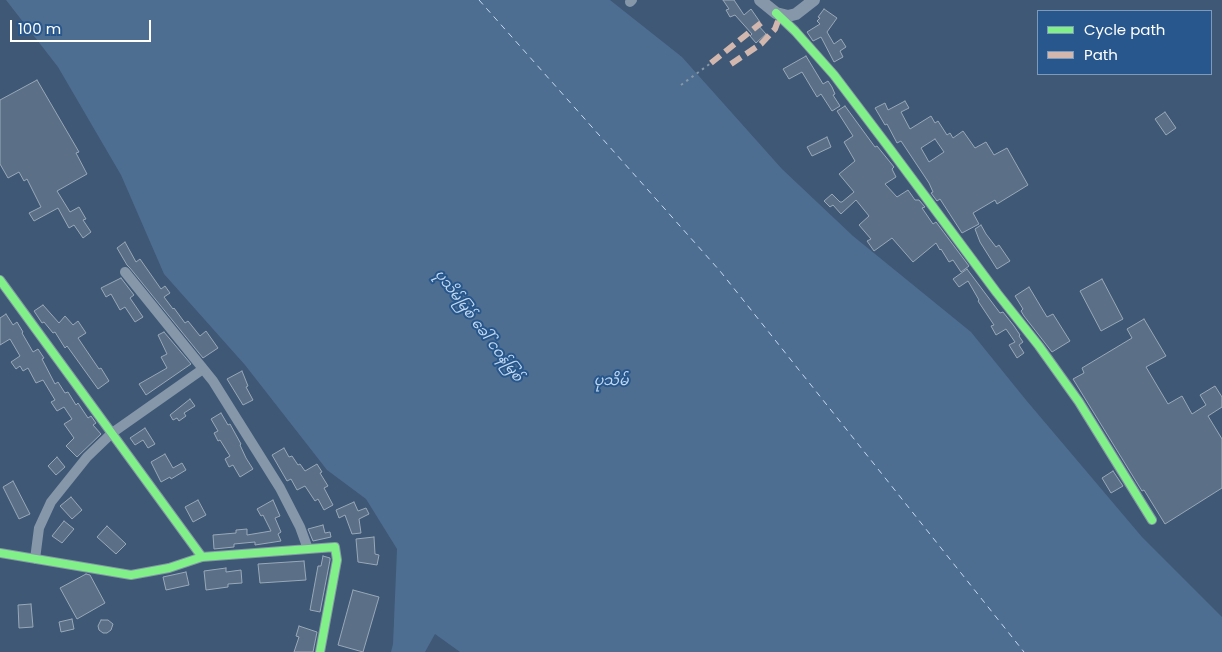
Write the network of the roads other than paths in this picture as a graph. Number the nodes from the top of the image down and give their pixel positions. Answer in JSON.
{"nodes":[{"id":1,"x":760,"y":0,"type":"edge"},
{"id":2,"x":814,"y":0,"type":"edge"},
{"id":3,"x":776,"y":14,"type":"junction"},
{"id":4,"x":125,"y":272,"type":"dead end"},
{"id":5,"x":0,"y":280,"type":"edge"},
{"id":6,"x":203,"y":368,"type":"junction"},
{"id":7,"x":112,"y":433,"type":"junction"},
{"id":8,"x":1152,"y":520,"type":"dead end"},
{"id":9,"x":308,"y":549,"type":"junction"},
{"id":10,"x":0,"y":553,"type":"edge"},
{"id":11,"x":202,"y":557,"type":"junction"},
{"id":12,"x":35,"y":559,"type":"junction"},
{"id":13,"x":320,"y":652,"type":"edge"}],
"edges":[{"from":1,"to":3,"type":"street"},
{"from":2,"to":3,"type":"street"},
{"from":3,"to":8,"type":"street"},
{"from":4,"to":6,"type":"street"},
{"from":5,"to":7,"type":"street"},
{"from":6,"to":7,"type":"street"},
{"from":6,"to":9,"type":"street"},
{"from":7,"to":11,"type":"street"},
{"from":7,"to":12,"type":"street"},
{"from":9,"to":11,"type":"street"},
{"from":9,"to":13,"type":"street"},
{"from":10,"to":12,"type":"street"},
{"from":11,"to":12,"type":"street"}]}
